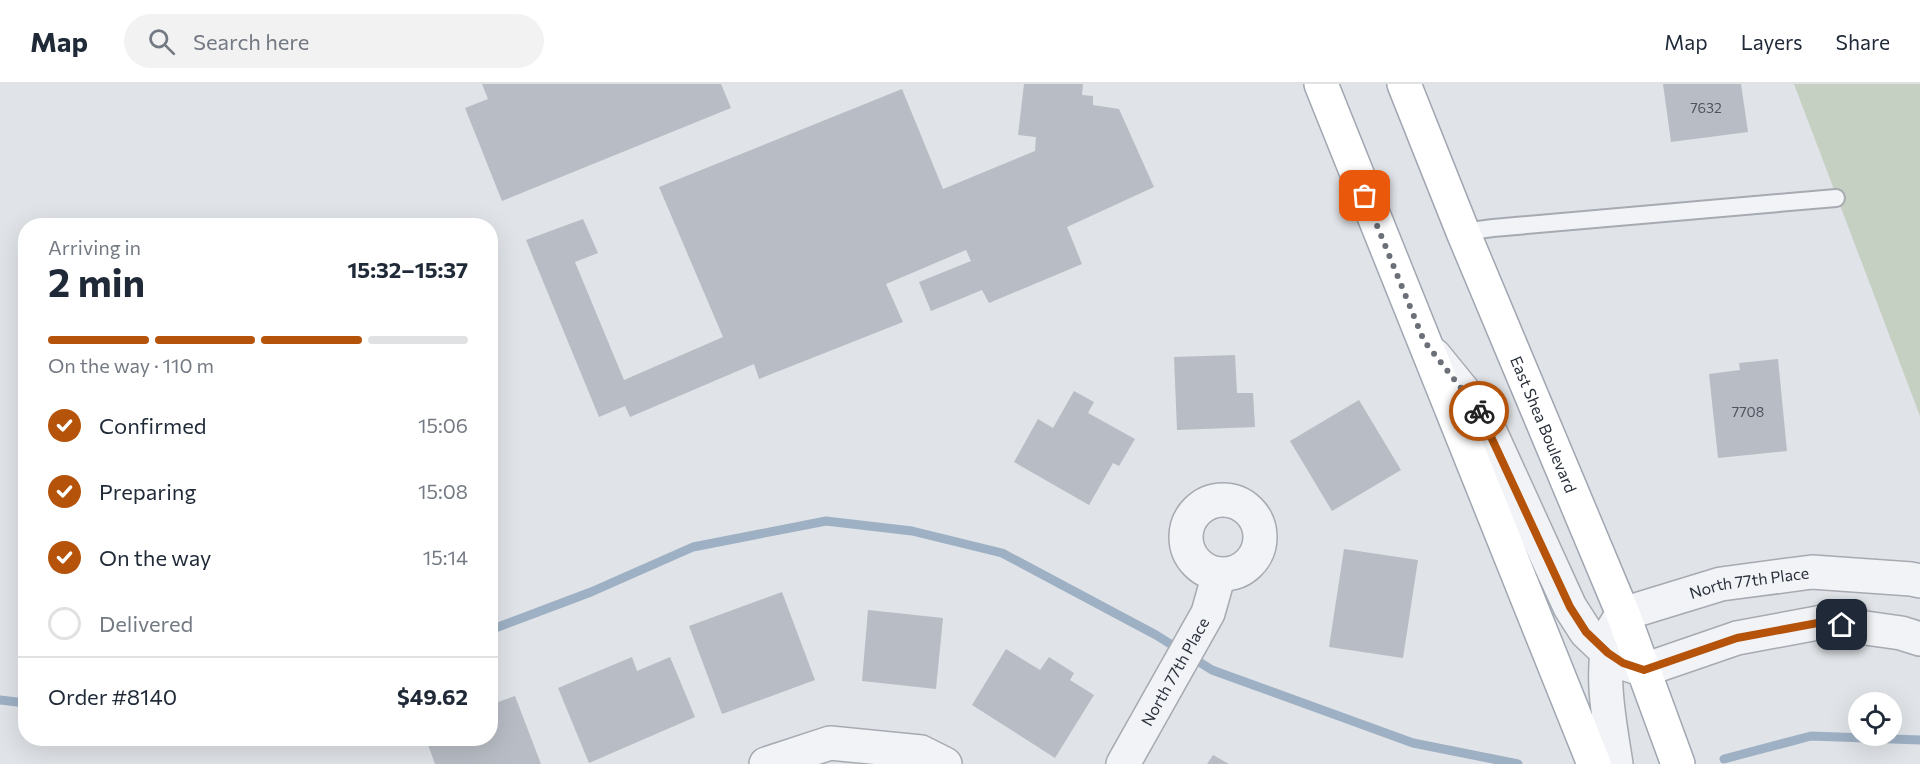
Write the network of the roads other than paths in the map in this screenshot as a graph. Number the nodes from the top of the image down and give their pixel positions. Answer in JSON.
{"nodes":[{"id":1,"x":1321,"y":84,"type":"edge"},
{"id":2,"x":1404,"y":84,"type":"edge"},
{"id":3,"x":1836,"y":198,"type":"dead end"},
{"id":4,"x":1463,"y":232,"type":"junction"},
{"id":5,"x":1424,"y":341,"type":"junction"},
{"id":6,"x":1219,"y":574,"type":"dead end"},
{"id":7,"x":1920,"y":581,"type":"edge"},
{"id":8,"x":1623,"y":614,"type":"junction"},
{"id":9,"x":1920,"y":639,"type":"edge"},
{"id":10,"x":1608,"y":653,"type":"junction"},
{"id":11,"x":1644,"y":670,"type":"junction"},
{"id":12,"x":766,"y":764,"type":"edge"},
{"id":13,"x":945,"y":764,"type":"edge"},
{"id":14,"x":1123,"y":764,"type":"edge"},
{"id":15,"x":1593,"y":764,"type":"edge"},
{"id":16,"x":1616,"y":764,"type":"edge"},
{"id":17,"x":1678,"y":764,"type":"edge"}],
"edges":[{"from":1,"to":5,"type":"main road"},
{"from":2,"to":4,"type":"main road","name":"East Shea Boulevard"},
{"from":3,"to":4,"type":"lane"},
{"from":4,"to":8,"type":"main road","name":"East Shea Boulevard"},
{"from":5,"to":10,"type":"street"},
{"from":5,"to":15,"type":"main road"},
{"from":6,"to":14,"type":"street","name":"North 77th Place"},
{"from":7,"to":8,"type":"street","name":"North 77th Place"},
{"from":8,"to":10,"type":"street"},
{"from":8,"to":11,"type":"main road","name":"East Shea Boulevard"},
{"from":9,"to":11,"type":"street"},
{"from":10,"to":11,"type":"street"},
{"from":10,"to":16,"type":"street"},
{"from":11,"to":17,"type":"main road","name":"East Shea Boulevard"},
{"from":12,"to":13,"type":"street"}]}
